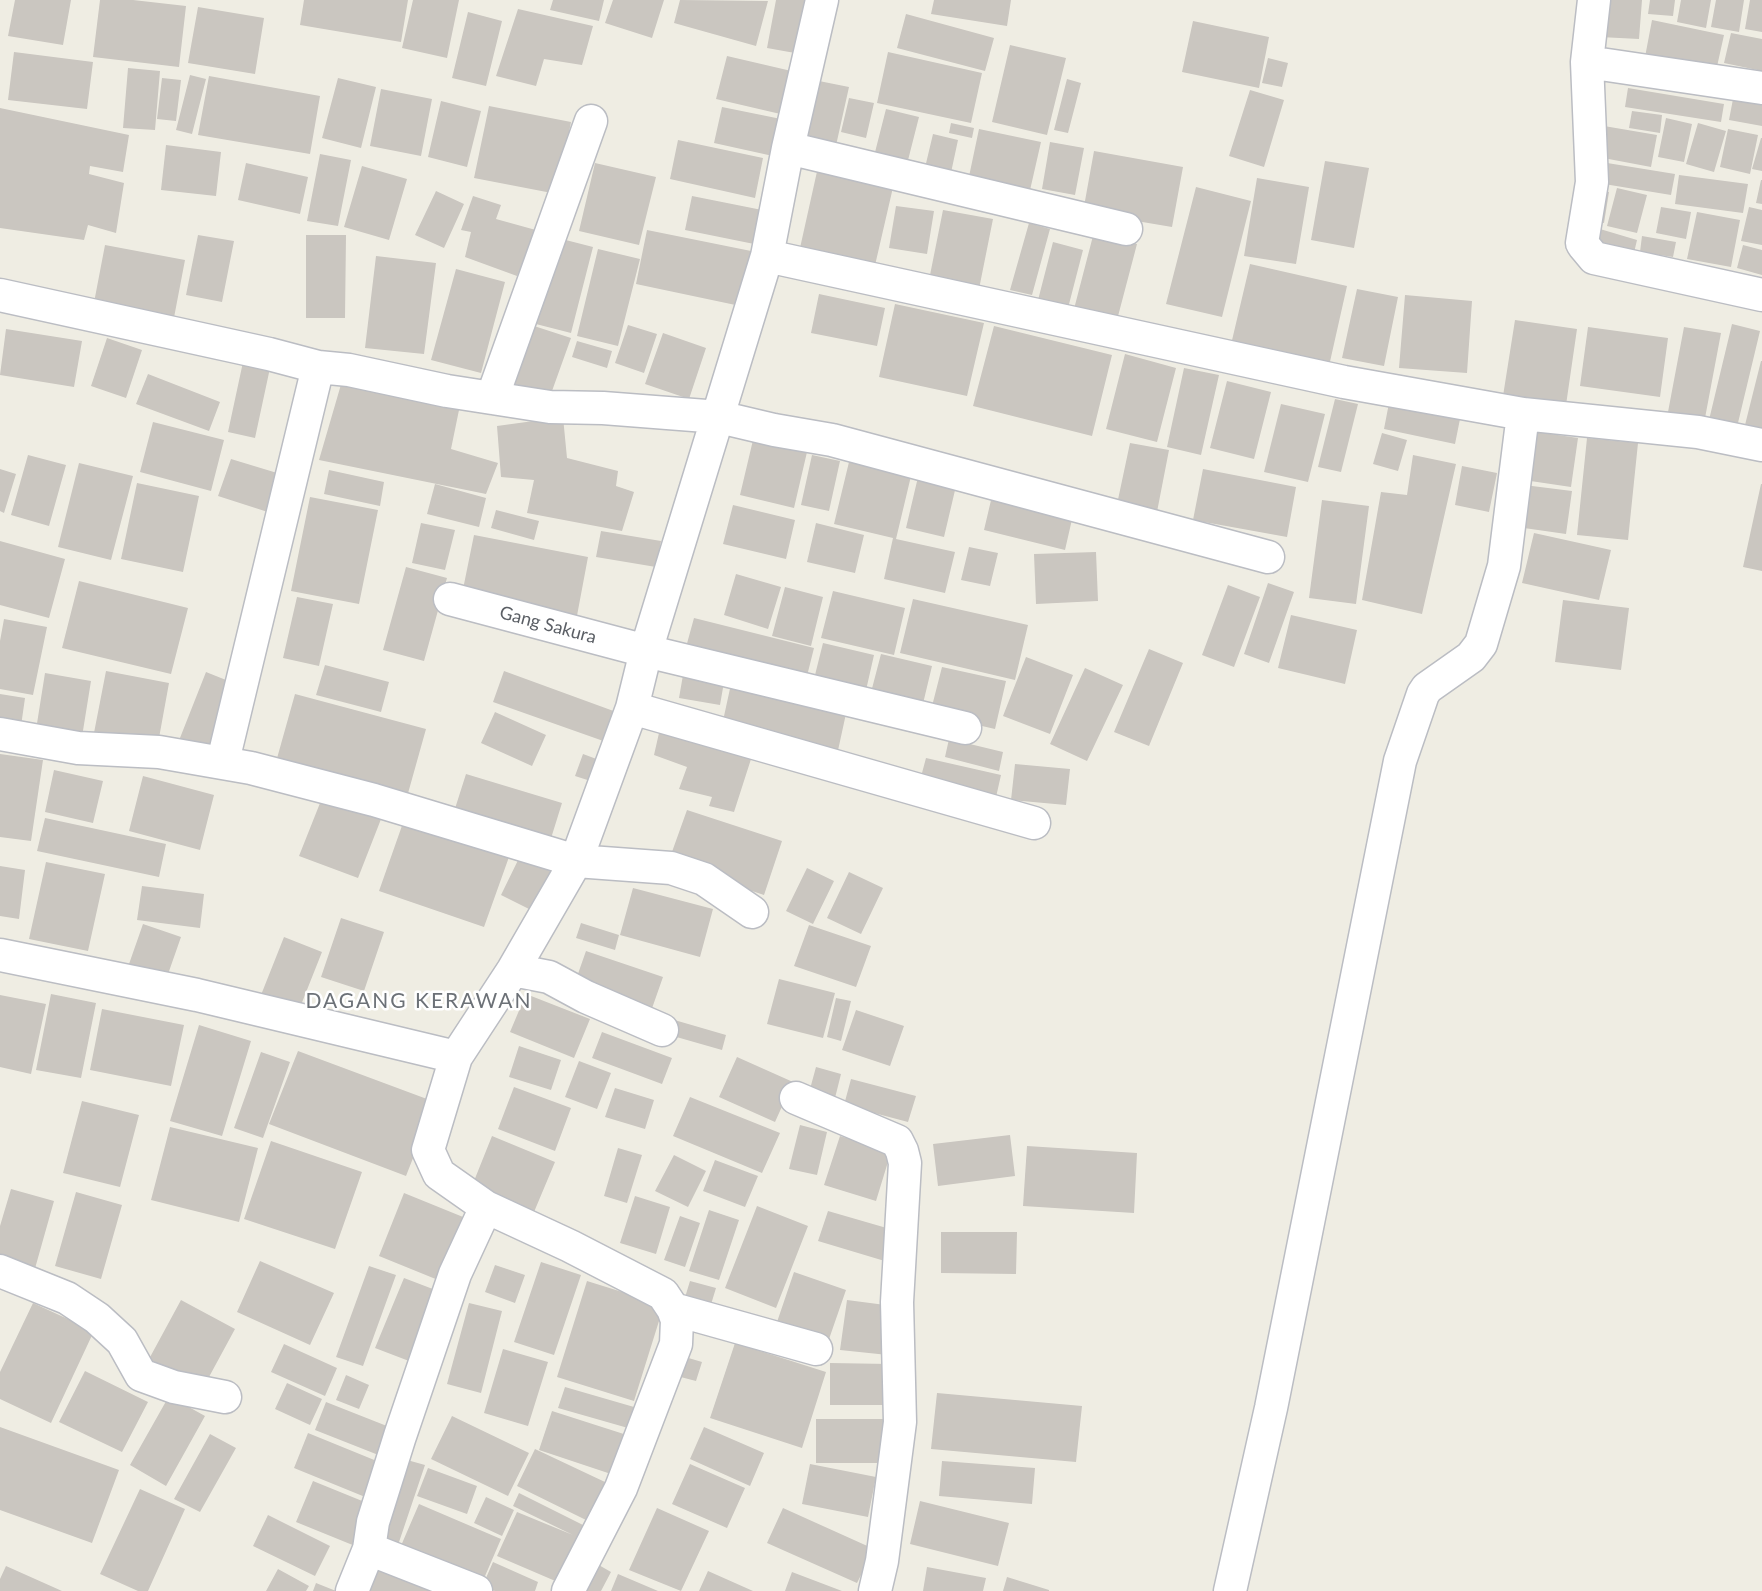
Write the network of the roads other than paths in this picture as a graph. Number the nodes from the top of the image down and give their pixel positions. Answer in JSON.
{"nodes":[{"id":1,"x":822,"y":0,"type":"edge"},
{"id":2,"x":1594,"y":0,"type":"edge"},
{"id":3,"x":1587,"y":62,"type":"junction"},
{"id":4,"x":1762,"y":88,"type":"edge"},
{"id":5,"x":591,"y":121,"type":"dead end"},
{"id":6,"x":788,"y":148,"type":"junction"},
{"id":7,"x":1126,"y":229,"type":"dead end"},
{"id":8,"x":767,"y":256,"type":"junction"},
{"id":9,"x":0,"y":295,"type":"edge"},
{"id":10,"x":1762,"y":295,"type":"edge"},
{"id":11,"x":318,"y":368,"type":"junction"},
{"id":12,"x":492,"y":398,"type":"junction"},
{"id":13,"x":1523,"y":414,"type":"junction"},
{"id":14,"x":719,"y":416,"type":"junction"},
{"id":15,"x":1762,"y":445,"type":"edge"},
{"id":16,"x":1268,"y":557,"type":"dead end"},
{"id":17,"x":450,"y":599,"type":"dead end"},
{"id":18,"x":646,"y":651,"type":"junction"},
{"id":19,"x":632,"y":708,"type":"junction"},
{"id":20,"x":965,"y":728,"type":"dead end"},
{"id":21,"x":0,"y":734,"type":"edge"},
{"id":22,"x":223,"y":761,"type":"junction"},
{"id":23,"x":1034,"y":823,"type":"dead end"},
{"id":24,"x":576,"y":861,"type":"junction"},
{"id":25,"x":752,"y":912,"type":"dead end"},
{"id":26,"x":0,"y":955,"type":"edge"},
{"id":27,"x":513,"y":970,"type":"junction"},
{"id":28,"x":662,"y":1030,"type":"dead end"},
{"id":29,"x":456,"y":1057,"type":"junction"},
{"id":30,"x":796,"y":1098,"type":"dead end"},
{"id":31,"x":486,"y":1207,"type":"junction"},
{"id":32,"x":0,"y":1271,"type":"edge"},
{"id":33,"x":673,"y":1309,"type":"junction"},
{"id":34,"x":816,"y":1349,"type":"dead end"},
{"id":35,"x":225,"y":1396,"type":"dead end"},
{"id":36,"x":369,"y":1549,"type":"junction"},
{"id":37,"x":352,"y":1591,"type":"edge"},
{"id":38,"x":476,"y":1591,"type":"edge"},
{"id":39,"x":568,"y":1591,"type":"edge"},
{"id":40,"x":875,"y":1591,"type":"edge"},
{"id":41,"x":1230,"y":1591,"type":"edge"}],
"edges":[{"from":1,"to":6,"type":"street"},
{"from":2,"to":3,"type":"street"},
{"from":3,"to":4,"type":"street"},
{"from":3,"to":10,"type":"street"},
{"from":5,"to":12,"type":"street"},
{"from":6,"to":7,"type":"street"},
{"from":6,"to":8,"type":"street"},
{"from":8,"to":13,"type":"street"},
{"from":8,"to":14,"type":"street"},
{"from":9,"to":11,"type":"street"},
{"from":11,"to":12,"type":"street"},
{"from":11,"to":22,"type":"street"},
{"from":12,"to":14,"type":"street"},
{"from":13,"to":15,"type":"street"},
{"from":13,"to":41,"type":"street"},
{"from":14,"to":16,"type":"street"},
{"from":14,"to":18,"type":"street"},
{"from":17,"to":18,"type":"street","name":"Gang Sakura"},
{"from":18,"to":19,"type":"street"},
{"from":18,"to":20,"type":"street","name":"Gang Sakura"},
{"from":19,"to":23,"type":"street"},
{"from":19,"to":24,"type":"street"},
{"from":21,"to":22,"type":"street"},
{"from":22,"to":24,"type":"street"},
{"from":24,"to":25,"type":"street"},
{"from":24,"to":27,"type":"street"},
{"from":26,"to":29,"type":"street"},
{"from":27,"to":28,"type":"street"},
{"from":27,"to":29,"type":"street"},
{"from":29,"to":31,"type":"street"},
{"from":30,"to":40,"type":"street"},
{"from":31,"to":33,"type":"street"},
{"from":31,"to":36,"type":"street"},
{"from":32,"to":35,"type":"street"},
{"from":33,"to":34,"type":"street"},
{"from":33,"to":39,"type":"street"},
{"from":36,"to":37,"type":"street"},
{"from":36,"to":38,"type":"street"}]}
